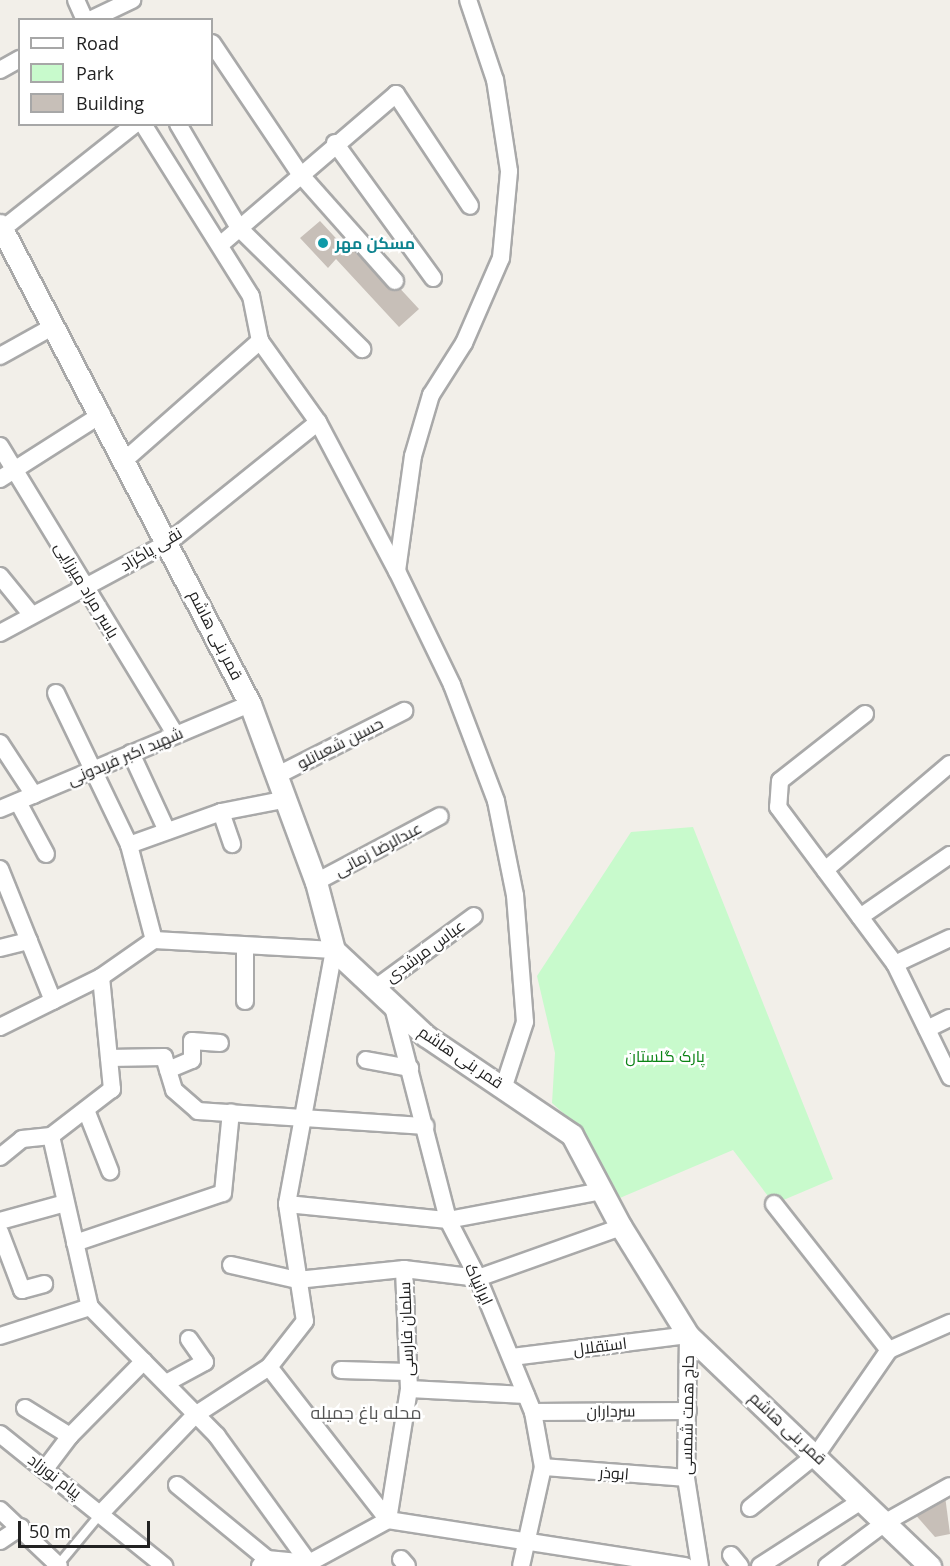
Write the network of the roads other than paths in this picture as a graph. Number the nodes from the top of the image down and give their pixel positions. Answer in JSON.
{"nodes":[{"id":1,"x":76,"y":0,"type":"edge"},
{"id":2,"x":132,"y":0,"type":"edge"},
{"id":3,"x":468,"y":0,"type":"edge"},
{"id":4,"x":84,"y":18,"type":"edge"},
{"id":5,"x":94,"y":18,"type":"edge"},
{"id":6,"x":213,"y":44,"type":"edge"},
{"id":7,"x":18,"y":60,"type":"edge"},
{"id":8,"x":0,"y":70,"type":"edge"},
{"id":9,"x":132,"y":126,"type":"edge"},
{"id":10,"x":144,"y":126,"type":"edge"},
{"id":11,"x":179,"y":126,"type":"edge"},
{"id":12,"x":335,"y":143,"type":"junction"},
{"id":13,"x":300,"y":174,"type":"junction"},
{"id":14,"x":470,"y":206,"type":"dead end"},
{"id":15,"x":1,"y":228,"type":"edge"},
{"id":16,"x":239,"y":228,"type":"junction"},
{"id":17,"x":220,"y":246,"type":"junction"},
{"id":18,"x":433,"y":278,"type":"dead end"},
{"id":19,"x":395,"y":281,"type":"dead end"},
{"id":20,"x":54,"y":326,"type":"junction"},
{"id":21,"x":260,"y":340,"type":"junction"},
{"id":22,"x":362,"y":350,"type":"dead end"},
{"id":23,"x":0,"y":356,"type":"edge"},
{"id":24,"x":102,"y":414,"type":"junction"},
{"id":25,"x":318,"y":422,"type":"junction"},
{"id":26,"x":0,"y":446,"type":"edge"},
{"id":27,"x":126,"y":459,"type":"junction"},
{"id":28,"x":15,"y":470,"type":"junction"},
{"id":29,"x":0,"y":479,"type":"edge"},
{"id":30,"x":169,"y":542,"type":"junction"},
{"id":31,"x":397,"y":571,"type":"junction"},
{"id":32,"x":0,"y":576,"type":"edge"},
{"id":33,"x":84,"y":587,"type":"junction"},
{"id":34,"x":31,"y":614,"type":"junction"},
{"id":35,"x":0,"y":633,"type":"edge"},
{"id":36,"x":56,"y":693,"type":"dead end"},
{"id":37,"x":250,"y":704,"type":"junction"},
{"id":38,"x":404,"y":711,"type":"dead end"},
{"id":39,"x":865,"y":714,"type":"dead end"},
{"id":40,"x":175,"y":734,"type":"junction"},
{"id":41,"x":0,"y":742,"type":"edge"},
{"id":42,"x":131,"y":753,"type":"junction"},
{"id":43,"x":950,"y":764,"type":"edge"},
{"id":44,"x":95,"y":768,"type":"junction"},
{"id":45,"x":276,"y":776,"type":"junction"},
{"id":46,"x":34,"y":795,"type":"junction"},
{"id":47,"x":282,"y":800,"type":"junction"},
{"id":48,"x":18,"y":802,"type":"junction"},
{"id":49,"x":0,"y":809,"type":"edge"},
{"id":50,"x":220,"y":812,"type":"junction"},
{"id":51,"x":440,"y":816,"type":"dead end"},
{"id":52,"x":167,"y":831,"type":"junction"},
{"id":53,"x":232,"y":844,"type":"dead end"},
{"id":54,"x":129,"y":845,"type":"junction"},
{"id":55,"x":46,"y":854,"type":"dead end"},
{"id":56,"x":950,"y":855,"type":"edge"},
{"id":57,"x":825,"y":870,"type":"junction"},
{"id":58,"x":2,"y":878,"type":"edge"},
{"id":59,"x":316,"y":882,"type":"junction"},
{"id":60,"x":474,"y":916,"type":"dead end"},
{"id":61,"x":860,"y":916,"type":"junction"},
{"id":62,"x":950,"y":938,"type":"edge"},
{"id":63,"x":154,"y":940,"type":"junction"},
{"id":64,"x":29,"y":941,"type":"junction"},
{"id":65,"x":245,"y":946,"type":"junction"},
{"id":66,"x":0,"y":948,"type":"edge"},
{"id":67,"x":334,"y":950,"type":"junction"},
{"id":68,"x":895,"y":964,"type":"junction"},
{"id":69,"x":101,"y":977,"type":"junction"},
{"id":70,"x":377,"y":987,"type":"junction"},
{"id":71,"x":245,"y":1000,"type":"dead end"},
{"id":72,"x":53,"y":1001,"type":"junction"},
{"id":73,"x":392,"y":1002,"type":"junction"},
{"id":74,"x":950,"y":1018,"type":"edge"},
{"id":75,"x":0,"y":1027,"type":"edge"},
{"id":76,"x":927,"y":1029,"type":"junction"},
{"id":77,"x":220,"y":1043,"type":"dead end"},
{"id":78,"x":110,"y":1058,"type":"junction"},
{"id":79,"x":366,"y":1060,"type":"dead end"},
{"id":80,"x":410,"y":1068,"type":"junction"},
{"id":81,"x":168,"y":1070,"type":"junction"},
{"id":82,"x":950,"y":1077,"type":"edge"},
{"id":83,"x":504,"y":1086,"type":"junction"},
{"id":84,"x":86,"y":1110,"type":"junction"},
{"id":85,"x":231,"y":1112,"type":"junction"},
{"id":86,"x":301,"y":1118,"type":"junction"},
{"id":87,"x":426,"y":1126,"type":"junction"},
{"id":88,"x":51,"y":1136,"type":"junction"},
{"id":89,"x":0,"y":1157,"type":"edge"},
{"id":90,"x":111,"y":1171,"type":"dead end"},
{"id":91,"x":601,"y":1191,"type":"junction"},
{"id":92,"x":66,"y":1203,"type":"junction"},
{"id":93,"x":287,"y":1204,"type":"junction"},
{"id":94,"x":774,"y":1204,"type":"dead end"},
{"id":95,"x":448,"y":1220,"type":"junction"},
{"id":96,"x":0,"y":1221,"type":"edge"},
{"id":97,"x":621,"y":1227,"type":"junction"},
{"id":98,"x":0,"y":1232,"type":"edge"},
{"id":99,"x":75,"y":1243,"type":"junction"},
{"id":100,"x":231,"y":1265,"type":"dead end"},
{"id":101,"x":404,"y":1269,"type":"junction"},
{"id":102,"x":478,"y":1278,"type":"junction"},
{"id":103,"x":297,"y":1280,"type":"junction"},
{"id":104,"x":44,"y":1284,"type":"dead end"},
{"id":105,"x":90,"y":1307,"type":"junction"},
{"id":106,"x":950,"y":1323,"type":"edge"},
{"id":107,"x":688,"y":1335,"type":"junction"},
{"id":108,"x":0,"y":1336,"type":"edge"},
{"id":109,"x":189,"y":1339,"type":"dead end"},
{"id":110,"x":889,"y":1350,"type":"junction"},
{"id":111,"x":512,"y":1357,"type":"junction"},
{"id":112,"x":144,"y":1361,"type":"junction"},
{"id":113,"x":269,"y":1367,"type":"junction"},
{"id":114,"x":341,"y":1370,"type":"dead end"},
{"id":115,"x":408,"y":1380,"type":"junction"},
{"id":116,"x":168,"y":1382,"type":"junction"},
{"id":117,"x":526,"y":1395,"type":"junction"},
{"id":118,"x":25,"y":1408,"type":"dead end"},
{"id":119,"x":688,"y":1411,"type":"junction"},
{"id":120,"x":533,"y":1412,"type":"junction"},
{"id":121,"x":195,"y":1415,"type":"junction"},
{"id":122,"x":0,"y":1434,"type":"edge"},
{"id":123,"x":70,"y":1436,"type":"junction"},
{"id":124,"x":817,"y":1454,"type":"junction"},
{"id":125,"x":543,"y":1467,"type":"junction"},
{"id":126,"x":45,"y":1469,"type":"junction"},
{"id":127,"x":686,"y":1478,"type":"junction"},
{"id":128,"x":177,"y":1485,"type":"dead end"},
{"id":129,"x":950,"y":1486,"type":"edge"},
{"id":130,"x":863,"y":1500,"type":"junction"},
{"id":131,"x":750,"y":1508,"type":"dead end"},
{"id":132,"x":0,"y":1510,"type":"edge"},
{"id":133,"x":102,"y":1512,"type":"junction"},
{"id":134,"x":388,"y":1520,"type":"junction"},
{"id":135,"x":886,"y":1522,"type":"junction"},
{"id":136,"x":21,"y":1527,"type":"junction"},
{"id":137,"x":529,"y":1538,"type":"junction"},
{"id":138,"x":0,"y":1541,"type":"edge"},
{"id":139,"x":263,"y":1562,"type":"edge"},
{"id":140,"x":58,"y":1565,"type":"edge"},
{"id":141,"x":310,"y":1565,"type":"edge"},
{"id":142,"x":164,"y":1566,"type":"edge"},
{"id":143,"x":521,"y":1566,"type":"edge"},
{"id":144,"x":685,"y":1566,"type":"edge"},
{"id":145,"x":700,"y":1566,"type":"edge"},
{"id":146,"x":760,"y":1566,"type":"edge"},
{"id":147,"x":827,"y":1566,"type":"edge"},
{"id":148,"x":930,"y":1566,"type":"edge"}],
"edges":[{"from":1,"to":4,"type":"street"},
{"from":2,"to":5,"type":"street"},
{"from":3,"to":31,"type":"street"},
{"from":6,"to":13,"type":"street"},
{"from":7,"to":8,"type":"street"},
{"from":9,"to":15,"type":"street"},
{"from":10,"to":17,"type":"street"},
{"from":11,"to":16,"type":"street"},
{"from":12,"to":13,"type":"street"},
{"from":12,"to":14,"type":"street"},
{"from":12,"to":18,"type":"street"},
{"from":13,"to":16,"type":"street"},
{"from":13,"to":19,"type":"street"},
{"from":15,"to":20,"type":"street","name":"قمر بنی هاشم"},
{"from":16,"to":17,"type":"street"},
{"from":16,"to":22,"type":"street"},
{"from":17,"to":21,"type":"street"},
{"from":20,"to":23,"type":"street"},
{"from":20,"to":24,"type":"street","name":"قمر بنی هاشم"},
{"from":21,"to":25,"type":"street"},
{"from":21,"to":27,"type":"street"},
{"from":24,"to":27,"type":"street","name":"قمر بنی هاشم"},
{"from":24,"to":28,"type":"street"},
{"from":25,"to":30,"type":"street","name":"نقی پاکزاد"},
{"from":25,"to":31,"type":"street"},
{"from":26,"to":28,"type":"street","name":"یاسر مراد میرزایی"},
{"from":27,"to":30,"type":"street","name":"قمر بنی هاشم"},
{"from":28,"to":29,"type":"street"},
{"from":28,"to":33,"type":"street","name":"یاسر مراد میرزایی"},
{"from":30,"to":33,"type":"street","name":"نقی پاکزاد"},
{"from":30,"to":37,"type":"street","name":"قمر بنی هاشم"},
{"from":31,"to":83,"type":"street"},
{"from":32,"to":34,"type":"street"},
{"from":33,"to":34,"type":"street","name":"نقی پاکزاد"},
{"from":33,"to":40,"type":"street","name":"یاسر مراد میرزایی"},
{"from":34,"to":35,"type":"street","name":"نقی پاکزاد"},
{"from":36,"to":44,"type":"street"},
{"from":37,"to":40,"type":"street","name":"شهید اکبر فریدونی"},
{"from":37,"to":45,"type":"street","name":"قمر بنی هاشم"},
{"from":38,"to":45,"type":"street","name":"حسین شعبانلو"},
{"from":39,"to":57,"type":"street"},
{"from":40,"to":42,"type":"street","name":"شهید اکبر فریدونی"},
{"from":41,"to":46,"type":"street"},
{"from":42,"to":44,"type":"street","name":"شهید اکبر فریدونی"},
{"from":42,"to":52,"type":"street"},
{"from":43,"to":57,"type":"street"},
{"from":44,"to":46,"type":"street","name":"شهید اکبر فریدونی"},
{"from":44,"to":54,"type":"street"},
{"from":45,"to":47,"type":"street","name":"قمر بنی هاشم"},
{"from":46,"to":48,"type":"street","name":"شهید اکبر فریدونی"},
{"from":47,"to":50,"type":"street"},
{"from":47,"to":59,"type":"street","name":"قمر بنی هاشم"},
{"from":48,"to":49,"type":"street","name":"شهید اکبر فریدونی"},
{"from":48,"to":55,"type":"street"},
{"from":50,"to":52,"type":"street"},
{"from":50,"to":53,"type":"street"},
{"from":51,"to":59,"type":"street","name":"عبدالرضا زمانی"},
{"from":52,"to":54,"type":"street"},
{"from":54,"to":63,"type":"street"},
{"from":56,"to":61,"type":"street"},
{"from":57,"to":61,"type":"street"},
{"from":58,"to":64,"type":"street"},
{"from":59,"to":67,"type":"street","name":"قمر بنی هاشم"},
{"from":60,"to":70,"type":"street","name":"عباس مرشدی"},
{"from":61,"to":68,"type":"street"},
{"from":62,"to":68,"type":"street"},
{"from":63,"to":65,"type":"street"},
{"from":63,"to":69,"type":"street"},
{"from":64,"to":66,"type":"street"},
{"from":64,"to":72,"type":"street"},
{"from":65,"to":67,"type":"street"},
{"from":65,"to":71,"type":"street"},
{"from":67,"to":70,"type":"street","name":"قمر بنی هاشم"},
{"from":67,"to":86,"type":"street"},
{"from":68,"to":76,"type":"street"},
{"from":69,"to":72,"type":"street"},
{"from":69,"to":78,"type":"street"},
{"from":70,"to":73,"type":"street","name":"قمر بنی هاشم"},
{"from":72,"to":75,"type":"street"},
{"from":73,"to":80,"type":"street","name":"ایرانپاک"},
{"from":73,"to":83,"type":"street","name":"قمر بنی هاشم"},
{"from":74,"to":76,"type":"street"},
{"from":76,"to":82,"type":"street"},
{"from":77,"to":81,"type":"street"},
{"from":78,"to":81,"type":"street"},
{"from":78,"to":84,"type":"street"},
{"from":79,"to":80,"type":"street"},
{"from":80,"to":87,"type":"street","name":"ایرانپاک"},
{"from":81,"to":85,"type":"street"},
{"from":83,"to":91,"type":"street","name":"قمر بنی هاشم"},
{"from":84,"to":88,"type":"street"},
{"from":84,"to":90,"type":"street"},
{"from":85,"to":86,"type":"street"},
{"from":85,"to":99,"type":"street"},
{"from":86,"to":87,"type":"street"},
{"from":86,"to":93,"type":"street"},
{"from":87,"to":95,"type":"street","name":"ایرانپاک"},
{"from":88,"to":89,"type":"street"},
{"from":88,"to":92,"type":"street"},
{"from":91,"to":95,"type":"street"},
{"from":91,"to":97,"type":"street","name":"قمر بنی هاشم"},
{"from":92,"to":96,"type":"street"},
{"from":92,"to":99,"type":"street"},
{"from":93,"to":95,"type":"street"},
{"from":93,"to":103,"type":"street"},
{"from":94,"to":110,"type":"street"},
{"from":95,"to":102,"type":"street","name":"ایرانپاک"},
{"from":97,"to":102,"type":"street"},
{"from":97,"to":107,"type":"street","name":"قمر بنی هاشم"},
{"from":98,"to":104,"type":"street"},
{"from":99,"to":105,"type":"street"},
{"from":100,"to":103,"type":"street"},
{"from":101,"to":102,"type":"street"},
{"from":101,"to":103,"type":"street"},
{"from":101,"to":115,"type":"street","name":"سلمان فارسی"},
{"from":102,"to":111,"type":"street","name":"ایرانپاک"},
{"from":103,"to":113,"type":"street"},
{"from":105,"to":108,"type":"street"},
{"from":105,"to":112,"type":"street"},
{"from":106,"to":110,"type":"street"},
{"from":107,"to":111,"type":"street","name":"استقلال"},
{"from":107,"to":119,"type":"street","name":"حاج همت شمسی"},
{"from":107,"to":124,"type":"street","name":"قمر بنی هاشم"},
{"from":109,"to":116,"type":"street"},
{"from":110,"to":124,"type":"street"},
{"from":111,"to":117,"type":"street","name":"ایرانپاک"},
{"from":112,"to":116,"type":"street"},
{"from":112,"to":123,"type":"street"},
{"from":113,"to":121,"type":"street"},
{"from":113,"to":134,"type":"street"},
{"from":114,"to":115,"type":"street"},
{"from":115,"to":117,"type":"street","name":"سلمان فارسی"},
{"from":115,"to":134,"type":"street","name":"سلمان فارسی"},
{"from":116,"to":121,"type":"street"},
{"from":117,"to":120,"type":"street","name":"ایرانپاک"},
{"from":118,"to":123,"type":"street"},
{"from":119,"to":120,"type":"street","name":"سرداران"},
{"from":119,"to":127,"type":"street","name":"حاج همت شمسی"},
{"from":120,"to":125,"type":"street","name":"ایرانپاک"},
{"from":121,"to":133,"type":"street"},
{"from":121,"to":141,"type":"street"},
{"from":122,"to":126,"type":"street","name":"پیام نورزاد"},
{"from":123,"to":126,"type":"street"},
{"from":124,"to":130,"type":"street","name":"قمر بنی هاشم"},
{"from":124,"to":131,"type":"street"},
{"from":125,"to":127,"type":"street","name":"ابوذر"},
{"from":125,"to":137,"type":"street","name":"ایرانپاک"},
{"from":126,"to":133,"type":"street","name":"پیام نورزاد"},
{"from":127,"to":145,"type":"street","name":"حاج همت شمسی"},
{"from":128,"to":139,"type":"street"},
{"from":129,"to":135,"type":"street"},
{"from":130,"to":135,"type":"street","name":"قمر بنی هاشم"},
{"from":130,"to":146,"type":"street"},
{"from":132,"to":136,"type":"street"},
{"from":133,"to":140,"type":"lane"},
{"from":133,"to":142,"type":"street","name":"پیام نورزاد"},
{"from":134,"to":137,"type":"street"},
{"from":134,"to":141,"type":"street"},
{"from":135,"to":147,"type":"street"},
{"from":135,"to":148,"type":"street","name":"قمر بنی هاشم"},
{"from":136,"to":138,"type":"street"},
{"from":136,"to":140,"type":"street"},
{"from":137,"to":143,"type":"street","name":"ایرانپاک"},
{"from":137,"to":144,"type":"street"},
{"from":139,"to":141,"type":"street"}]}
